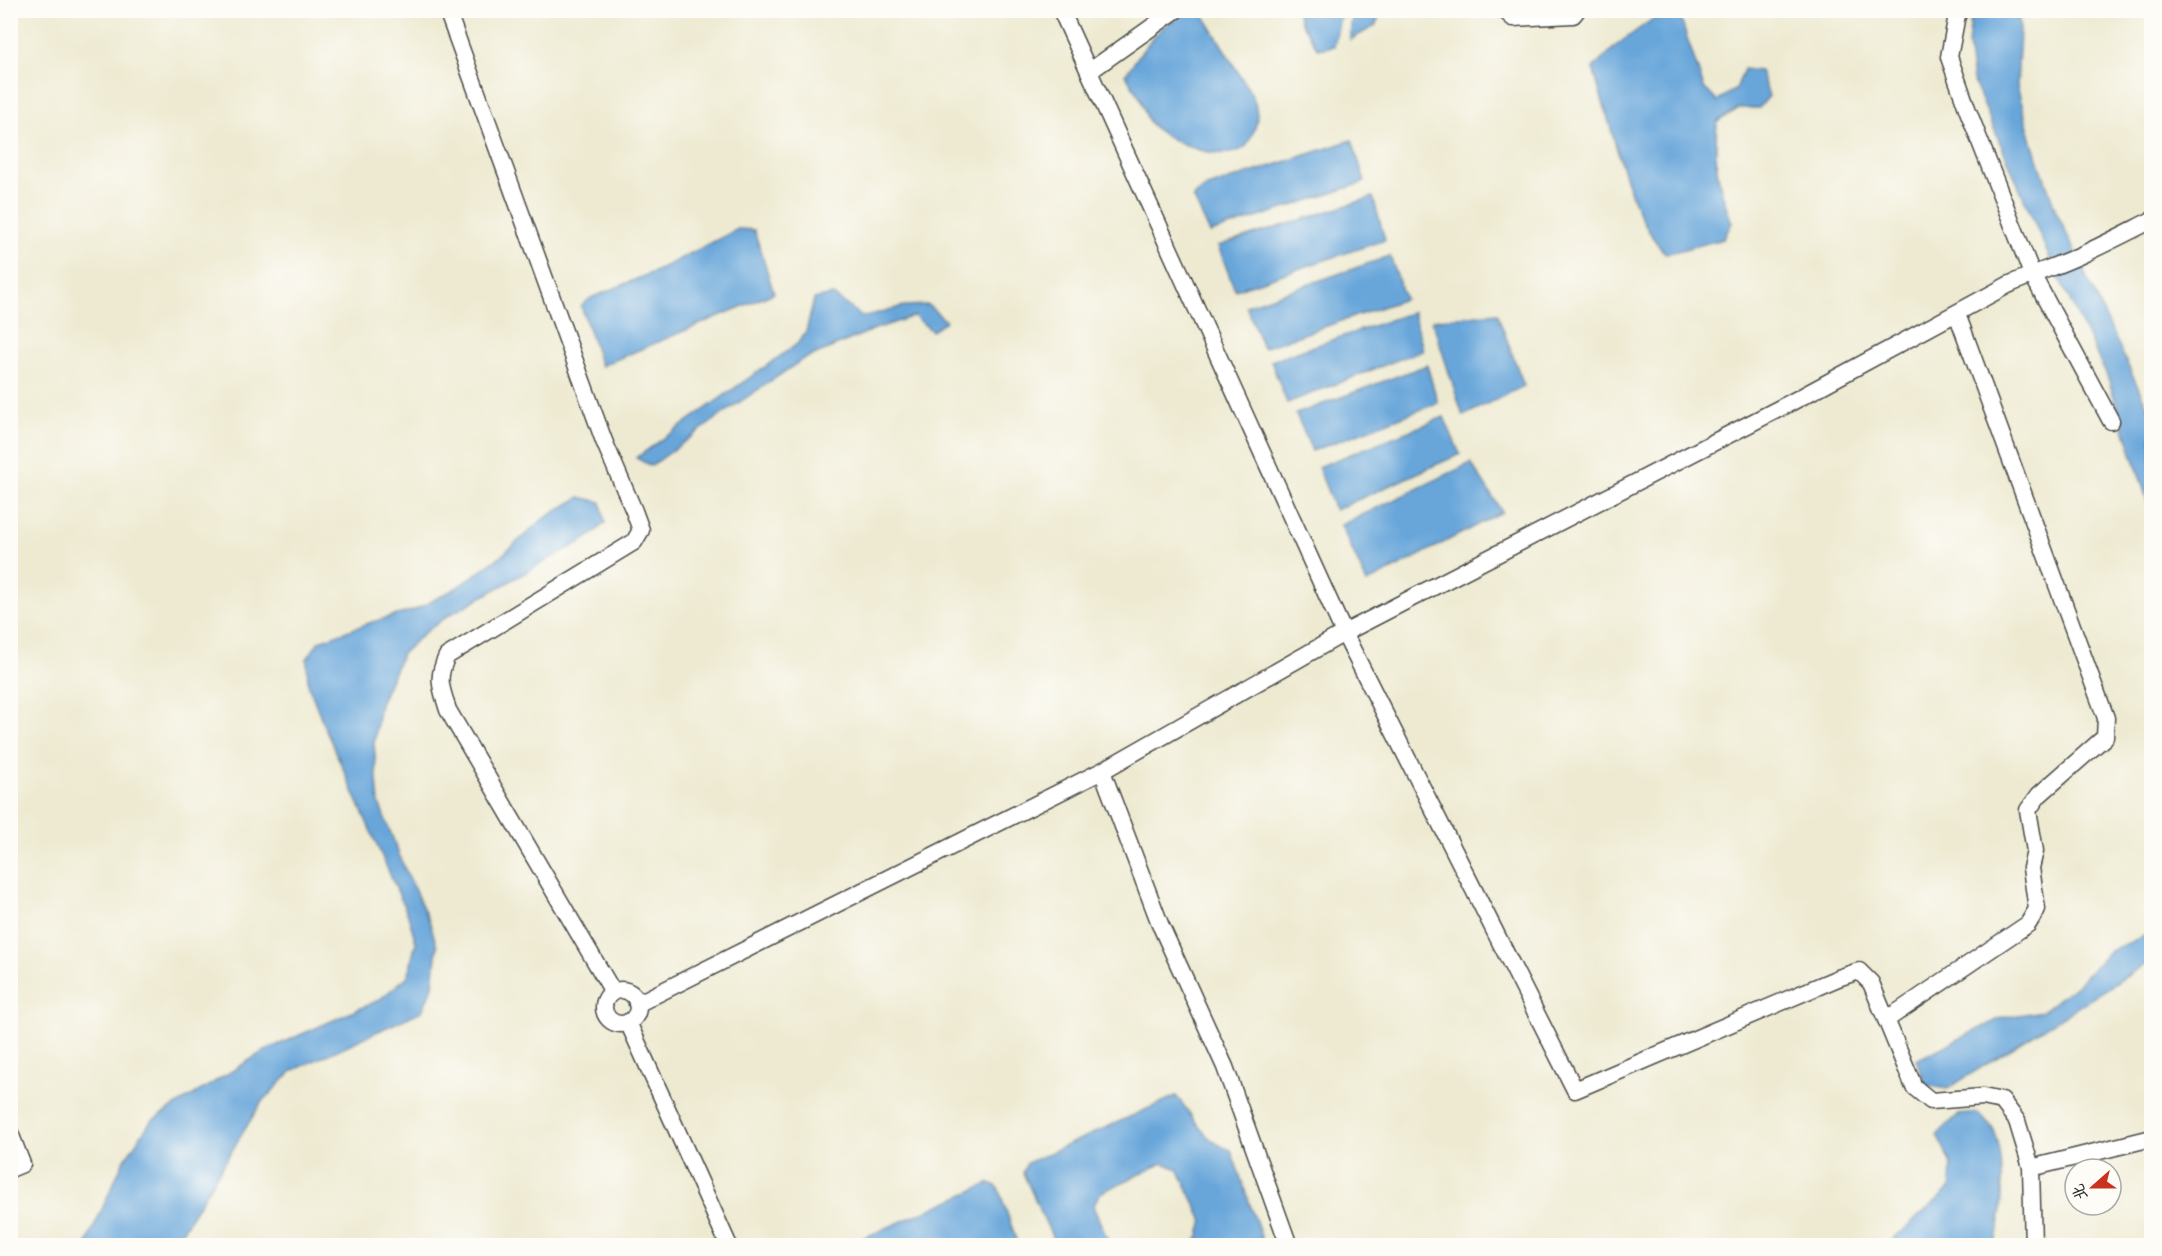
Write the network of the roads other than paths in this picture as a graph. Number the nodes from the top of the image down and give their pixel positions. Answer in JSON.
{"nodes":[{"id":1,"x":447,"y":10,"type":"edge"},
{"id":2,"x":1061,"y":10,"type":"edge"},
{"id":3,"x":1176,"y":10,"type":"edge"},
{"id":4,"x":1504,"y":10,"type":"edge"},
{"id":5,"x":1577,"y":10,"type":"edge"},
{"id":6,"x":1961,"y":10,"type":"edge"},
{"id":7,"x":1090,"y":71,"type":"junction"},
{"id":8,"x":2151,"y":219,"type":"edge"},
{"id":9,"x":2039,"y":272,"type":"junction"},
{"id":10,"x":1956,"y":314,"type":"junction"},
{"id":11,"x":2111,"y":421,"type":"dead end"},
{"id":12,"x":1344,"y":633,"type":"junction"},
{"id":13,"x":1102,"y":771,"type":"junction"},
{"id":14,"x":613,"y":992,"type":"junction"},
{"id":15,"x":637,"y":1004,"type":"junction"},
{"id":16,"x":1886,"y":1020,"type":"junction"},
{"id":17,"x":628,"y":1022,"type":"junction"},
{"id":18,"x":10,"y":1133,"type":"edge"},
{"id":19,"x":2151,"y":1138,"type":"edge"},
{"id":20,"x":2031,"y":1168,"type":"junction"},
{"id":21,"x":10,"y":1169,"type":"edge"},
{"id":22,"x":729,"y":1245,"type":"edge"},
{"id":23,"x":1289,"y":1245,"type":"edge"},
{"id":24,"x":2033,"y":1245,"type":"edge"}],
"edges":[{"from":1,"to":14,"type":"street"},
{"from":2,"to":7,"type":"street"},
{"from":3,"to":7,"type":"street"},
{"from":4,"to":5,"type":"street"},
{"from":6,"to":9,"type":"street"},
{"from":7,"to":12,"type":"street"},
{"from":8,"to":9,"type":"street"},
{"from":9,"to":10,"type":"street"},
{"from":9,"to":11,"type":"street"},
{"from":10,"to":12,"type":"street"},
{"from":10,"to":16,"type":"street"},
{"from":12,"to":13,"type":"street"},
{"from":12,"to":16,"type":"street"},
{"from":13,"to":15,"type":"street"},
{"from":13,"to":23,"type":"street"},
{"from":14,"to":15,"type":"street"},
{"from":14,"to":17,"type":"street"},
{"from":15,"to":17,"type":"street"},
{"from":16,"to":20,"type":"street"},
{"from":17,"to":22,"type":"street"},
{"from":18,"to":21,"type":"street"},
{"from":19,"to":20,"type":"street"},
{"from":20,"to":24,"type":"street"}]}
